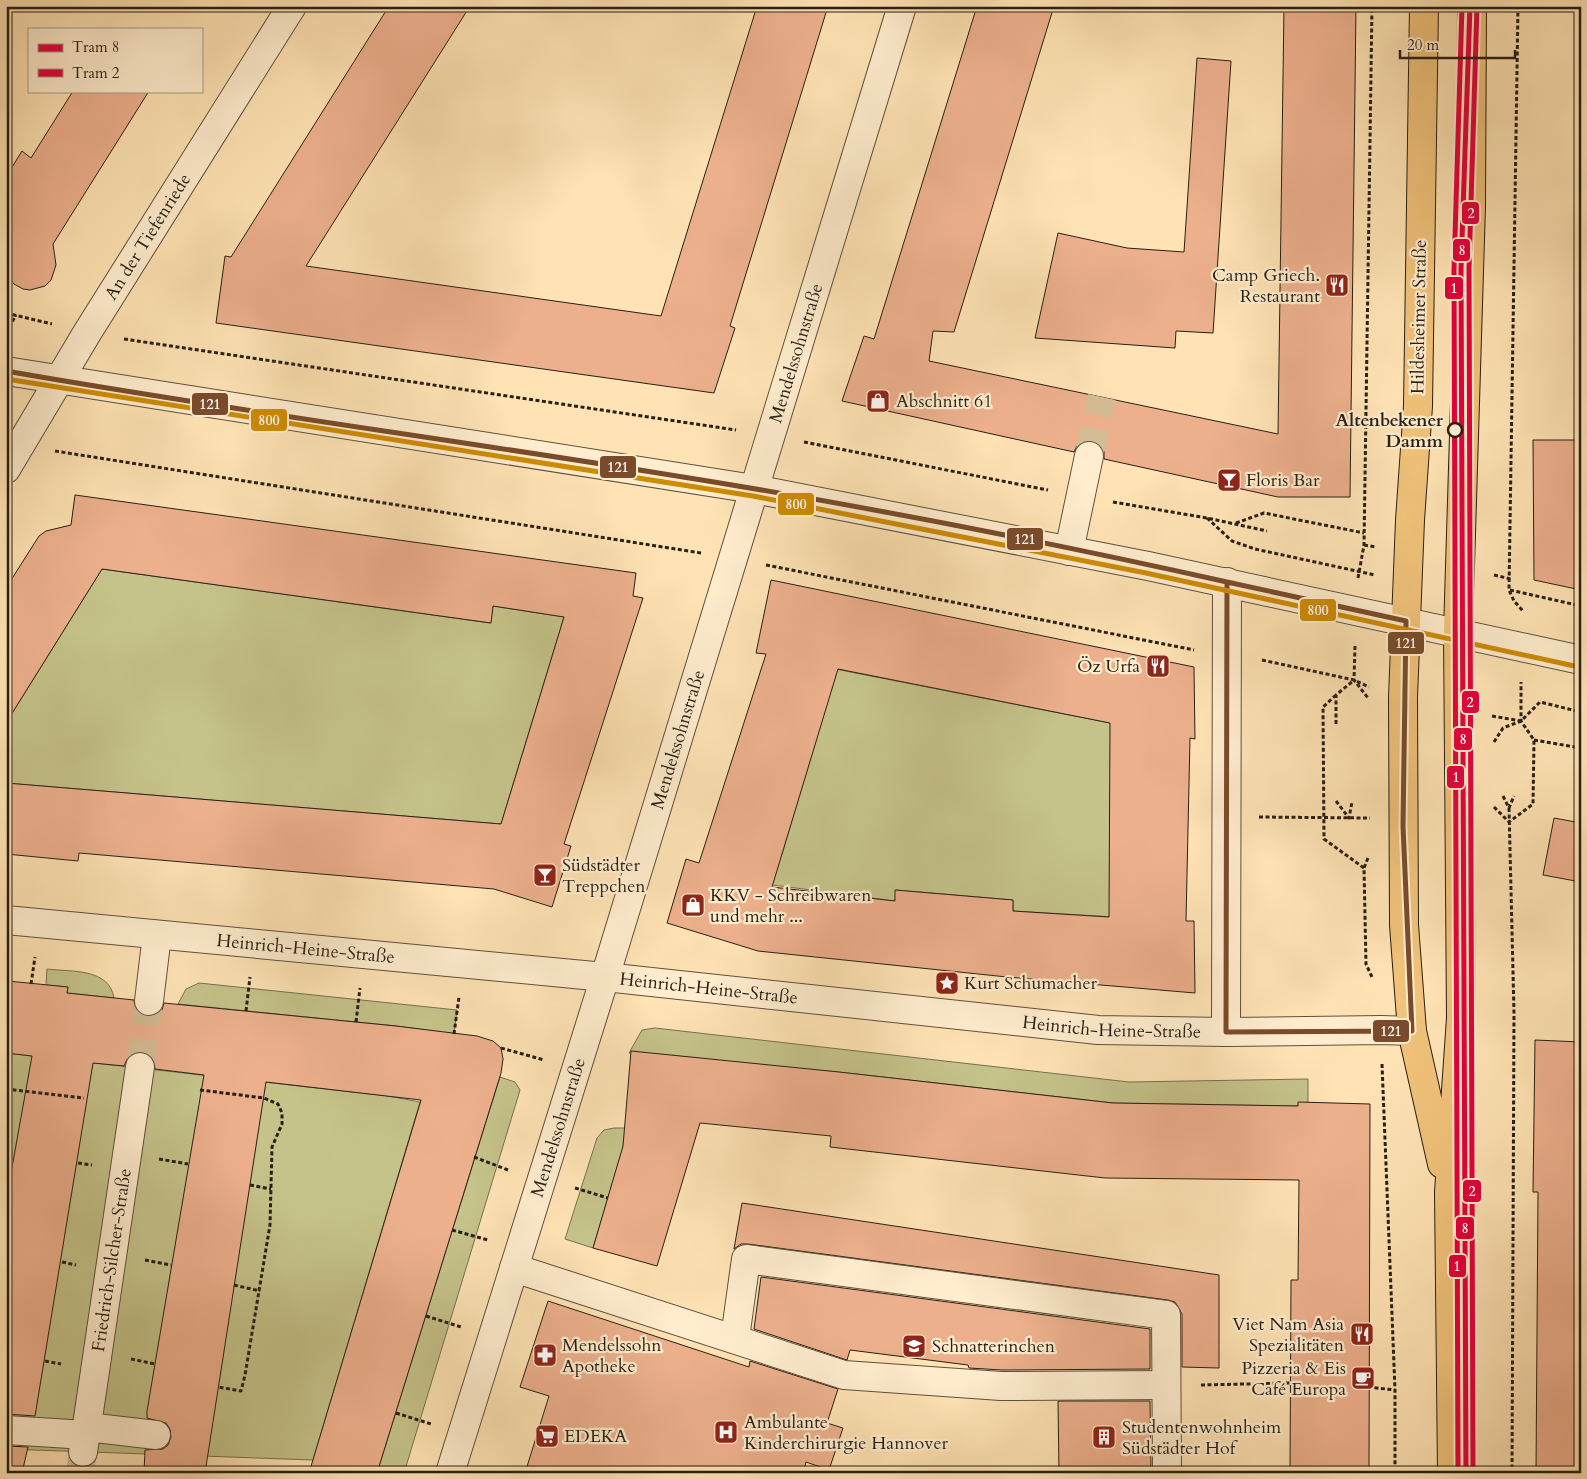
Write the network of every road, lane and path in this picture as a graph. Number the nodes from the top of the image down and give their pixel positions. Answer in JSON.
{"nodes":[{"id":1,"x":292,"y":6,"type":"edge"},
{"id":2,"x":902,"y":6,"type":"edge"},
{"id":3,"x":1372,"y":6,"type":"edge"},
{"id":4,"x":1424,"y":6,"type":"edge"},
{"id":5,"x":1472,"y":6,"type":"edge"},
{"id":6,"x":1518,"y":6,"type":"edge"},
{"id":7,"x":6,"y":313,"type":"edge"},
{"id":8,"x":16,"y":315,"type":"junction"},
{"id":9,"x":6,"y":333,"type":"edge"},
{"id":10,"x":87,"y":333,"type":"junction"},
{"id":11,"x":6,"y":371,"type":"edge"},
{"id":12,"x":59,"y":381,"type":"junction"},
{"id":13,"x":772,"y":435,"type":"junction"},
{"id":14,"x":20,"y":446,"type":"junction"},
{"id":15,"x":1089,"y":456,"type":"tunnel mouth"},
{"id":16,"x":6,"y":469,"type":"edge"},
{"id":17,"x":754,"y":489,"type":"junction"},
{"id":18,"x":1080,"y":496,"type":"junction"},
{"id":19,"x":1235,"y":523,"type":"junction"},
{"id":20,"x":1267,"y":531,"type":"dead end"},
{"id":21,"x":1364,"y":533,"type":"junction"},
{"id":22,"x":1069,"y":551,"type":"junction"},
{"id":23,"x":733,"y":558,"type":"junction"},
{"id":24,"x":1227,"y":582,"type":"junction"},
{"id":25,"x":1509,"y":590,"type":"junction"},
{"id":26,"x":1581,"y":606,"type":"edge"},
{"id":27,"x":1357,"y":611,"type":"junction"},
{"id":28,"x":1406,"y":621,"type":"junction"},
{"id":29,"x":1458,"y":632,"type":"junction"},
{"id":30,"x":1522,"y":646,"type":"junction"},
{"id":31,"x":1227,"y":657,"type":"junction"},
{"id":32,"x":1581,"y":660,"type":"edge"},
{"id":33,"x":1354,"y":680,"type":"junction"},
{"id":34,"x":1336,"y":695,"type":"junction"},
{"id":35,"x":1403,"y":697,"type":"junction"},
{"id":36,"x":1459,"y":710,"type":"junction"},
{"id":37,"x":1581,"y":712,"type":"edge"},
{"id":38,"x":1521,"y":721,"type":"junction"},
{"id":39,"x":1336,"y":724,"type":"dead end"},
{"id":40,"x":1534,"y":740,"type":"junction"},
{"id":41,"x":1492,"y":745,"type":"dead end"},
{"id":42,"x":1581,"y":748,"type":"edge"},
{"id":43,"x":1503,"y":796,"type":"dead end"},
{"id":44,"x":1514,"y":796,"type":"dead end"},
{"id":45,"x":1336,"y":801,"type":"dead end"},
{"id":46,"x":1352,"y":802,"type":"dead end"},
{"id":47,"x":1492,"y":804,"type":"dead end"},
{"id":48,"x":1509,"y":808,"type":"junction"},
{"id":49,"x":1324,"y":816,"type":"junction"},
{"id":50,"x":1226,"y":817,"type":"junction"},
{"id":51,"x":1349,"y":818,"type":"junction"},
{"id":52,"x":1373,"y":818,"type":"dead end"},
{"id":53,"x":1509,"y":822,"type":"junction"},
{"id":54,"x":6,"y":920,"type":"edge"},
{"id":55,"x":157,"y":935,"type":"junction"},
{"id":56,"x":605,"y":977,"type":"junction"},
{"id":57,"x":149,"y":1001,"type":"tunnel mouth"},
{"id":58,"x":1381,"y":1030,"type":"junction"},
{"id":59,"x":1412,"y":1031,"type":"junction"},
{"id":60,"x":1226,"y":1032,"type":"junction"},
{"id":61,"x":501,"y":1048,"type":"dead end"},
{"id":62,"x":140,"y":1068,"type":"tunnel mouth"},
{"id":63,"x":576,"y":1069,"type":"junction"},
{"id":64,"x":6,"y":1089,"type":"edge"},
{"id":65,"x":200,"y":1090,"type":"dead end"},
{"id":66,"x":84,"y":1098,"type":"dead end"},
{"id":67,"x":6,"y":1167,"type":"edge"},
{"id":68,"x":12,"y":1168,"type":"dead end"},
{"id":69,"x":250,"y":1185,"type":"dead end"},
{"id":70,"x":271,"y":1189,"type":"junction"},
{"id":71,"x":1449,"y":1192,"type":"junction"},
{"id":72,"x":514,"y":1268,"type":"junction"},
{"id":73,"x":234,"y":1286,"type":"dead end"},
{"id":74,"x":260,"y":1291,"type":"junction"},
{"id":75,"x":736,"y":1338,"type":"junction"},
{"id":76,"x":1290,"y":1383,"type":"dead end"},
{"id":77,"x":1165,"y":1385,"type":"junction"},
{"id":78,"x":218,"y":1386,"type":"dead end"},
{"id":79,"x":1368,"y":1387,"type":"dead end"},
{"id":80,"x":1395,"y":1390,"type":"junction"},
{"id":81,"x":6,"y":1430,"type":"edge"},
{"id":82,"x":156,"y":1435,"type":"dead end"},
{"id":83,"x":85,"y":1438,"type":"junction"},
{"id":84,"x":450,"y":1473,"type":"edge"},
{"id":85,"x":1167,"y":1473,"type":"edge"},
{"id":86,"x":1395,"y":1473,"type":"edge"},
{"id":87,"x":1452,"y":1473,"type":"edge"},
{"id":88,"x":1512,"y":1473,"type":"edge"}],
"edges":[{"from":1,"to":10,"type":"street","name":"An der Tiefenriede"},
{"from":2,"to":13,"type":"street","name":"Mendelssohnstraße"},
{"from":3,"to":21,"type":"path"},
{"from":4,"to":28,"type":"main road","name":"Hildesheimer Straße"},
{"from":5,"to":29,"type":"main road","name":"Hildesheimer Straße"},
{"from":6,"to":25,"type":"path"},
{"from":7,"to":8,"type":"path"},
{"from":8,"to":9,"type":"path"},
{"from":8,"to":10,"type":"path"},
{"from":10,"to":12,"type":"street","name":"An der Tiefenriede"},
{"from":10,"to":13,"type":"path"},
{"from":11,"to":12,"type":"street"},
{"from":12,"to":14,"type":"street","name":"An der Tiefenriede"},
{"from":12,"to":17,"type":"street"},
{"from":13,"to":17,"type":"street","name":"Mendelssohnstraße"},
{"from":13,"to":18,"type":"path"},
{"from":14,"to":16,"type":"street","name":"An der Tiefenriede"},
{"from":14,"to":23,"type":"path"},
{"from":15,"to":18,"type":"street"},
{"from":17,"to":22,"type":"street"},
{"from":17,"to":23,"type":"street","name":"Mendelssohnstraße"},
{"from":18,"to":19,"type":"path"},
{"from":18,"to":22,"type":"street"},
{"from":19,"to":20,"type":"path"},
{"from":19,"to":21,"type":"path"},
{"from":21,"to":27,"type":"path"},
{"from":22,"to":24,"type":"street"},
{"from":23,"to":31,"type":"path"},
{"from":23,"to":56,"type":"street","name":"Mendelssohnstraße"},
{"from":24,"to":27,"type":"street"},
{"from":24,"to":31,"type":"street"},
{"from":25,"to":26,"type":"path"},
{"from":25,"to":30,"type":"path"},
{"from":27,"to":28,"type":"street"},
{"from":27,"to":33,"type":"path"},
{"from":28,"to":29,"type":"street"},
{"from":28,"to":35,"type":"main road","name":"Hildesheimer Straße"},
{"from":29,"to":30,"type":"street"},
{"from":29,"to":36,"type":"main road","name":"Hildesheimer Straße"},
{"from":30,"to":32,"type":"street"},
{"from":30,"to":38,"type":"path"},
{"from":31,"to":33,"type":"path"},
{"from":31,"to":50,"type":"street"},
{"from":33,"to":34,"type":"path"},
{"from":33,"to":35,"type":"path"},
{"from":34,"to":39,"type":"path"},
{"from":34,"to":49,"type":"path"},
{"from":35,"to":59,"type":"main road","name":"Hildesheimer Straße"},
{"from":36,"to":38,"type":"path"},
{"from":36,"to":71,"type":"main road","name":"Hildesheimer Straße"},
{"from":37,"to":38,"type":"path"},
{"from":38,"to":40,"type":"path"},
{"from":38,"to":41,"type":"path"},
{"from":40,"to":42,"type":"path"},
{"from":40,"to":53,"type":"path"},
{"from":43,"to":48,"type":"path"},
{"from":44,"to":48,"type":"path"},
{"from":45,"to":51,"type":"path"},
{"from":46,"to":51,"type":"path"},
{"from":47,"to":53,"type":"path"},
{"from":48,"to":53,"type":"path"},
{"from":49,"to":50,"type":"path"},
{"from":49,"to":51,"type":"path"},
{"from":49,"to":58,"type":"path"},
{"from":50,"to":60,"type":"street"},
{"from":51,"to":52,"type":"path"},
{"from":53,"to":88,"type":"path"},
{"from":54,"to":55,"type":"street","name":"Heinrich-Heine-Straße"},
{"from":55,"to":56,"type":"street","name":"Heinrich-Heine-Straße"},
{"from":55,"to":57,"type":"street"},
{"from":56,"to":60,"type":"street","name":"Heinrich-Heine-Straße"},
{"from":56,"to":63,"type":"street","name":"Mendelssohnstraße"},
{"from":58,"to":59,"type":"street","name":"Heinrich-Heine-Straße"},
{"from":58,"to":60,"type":"street","name":"Heinrich-Heine-Straße"},
{"from":58,"to":80,"type":"path"},
{"from":59,"to":71,"type":"main road","name":"Hildesheimer Straße"},
{"from":61,"to":63,"type":"path"},
{"from":62,"to":83,"type":"street","name":"Friedrich-Silcher-Straße"},
{"from":63,"to":72,"type":"street","name":"Mendelssohnstraße"},
{"from":64,"to":66,"type":"path"},
{"from":65,"to":70,"type":"path"},
{"from":67,"to":68,"type":"path"},
{"from":69,"to":70,"type":"path"},
{"from":70,"to":74,"type":"path"},
{"from":71,"to":87,"type":"main road","name":"Hildesheimer Straße"},
{"from":72,"to":75,"type":"street"},
{"from":72,"to":84,"type":"street","name":"Mendelssohnstraße"},
{"from":73,"to":74,"type":"path"},
{"from":74,"to":78,"type":"path"},
{"from":75,"to":77,"type":"street"},
{"from":75,"to":77,"type":"street"},
{"from":76,"to":77,"type":"path"},
{"from":77,"to":85,"type":"street"},
{"from":79,"to":80,"type":"path"},
{"from":80,"to":86,"type":"path"},
{"from":81,"to":83,"type":"street"},
{"from":82,"to":83,"type":"street"}]}
